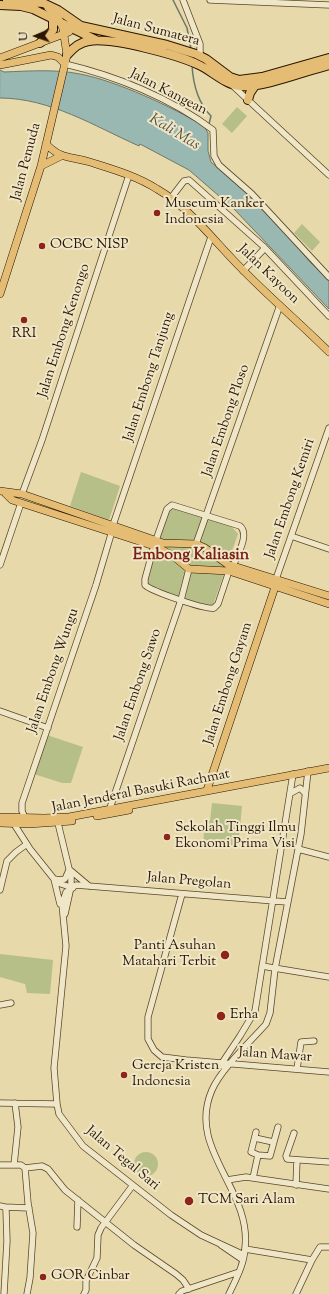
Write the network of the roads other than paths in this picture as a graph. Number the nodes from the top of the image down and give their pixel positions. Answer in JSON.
{"nodes":[{"id":1,"x":7,"y":0,"type":"edge"},
{"id":2,"x":184,"y":0,"type":"edge"},
{"id":3,"x":210,"y":0,"type":"edge"},
{"id":4,"x":34,"y":2,"type":"junction"},
{"id":5,"x":0,"y":5,"type":"edge"},
{"id":6,"x":329,"y":5,"type":"edge"},
{"id":7,"x":53,"y":19,"type":"junction"},
{"id":8,"x":61,"y":23,"type":"junction"},
{"id":9,"x":86,"y":28,"type":"junction"},
{"id":10,"x":75,"y":31,"type":"junction"},
{"id":11,"x":65,"y":34,"type":"junction"},
{"id":12,"x":96,"y":40,"type":"junction"},
{"id":13,"x":40,"y":43,"type":"junction"},
{"id":14,"x":193,"y":55,"type":"junction"},
{"id":15,"x":67,"y":56,"type":"junction"},
{"id":16,"x":2,"y":57,"type":"edge"},
{"id":17,"x":329,"y":58,"type":"edge"},
{"id":18,"x":29,"y":59,"type":"junction"},
{"id":19,"x":0,"y":65,"type":"edge"},
{"id":20,"x":329,"y":65,"type":"edge"},
{"id":21,"x":64,"y":67,"type":"junction"},
{"id":22,"x":231,"y":84,"type":"junction"},
{"id":23,"x":256,"y":84,"type":"junction"},
{"id":24,"x":248,"y":100,"type":"junction"},
{"id":25,"x":46,"y":144,"type":"junction"},
{"id":26,"x":61,"y":156,"type":"junction"},
{"id":27,"x":40,"y":166,"type":"junction"},
{"id":28,"x":129,"y":175,"type":"junction"},
{"id":29,"x":329,"y":175,"type":"edge"},
{"id":30,"x":171,"y":198,"type":"junction"},
{"id":31,"x":211,"y":237,"type":"junction"},
{"id":32,"x":265,"y":248,"type":"junction"},
{"id":33,"x":243,"y":271,"type":"junction"},
{"id":34,"x":329,"y":276,"type":"edge"},
{"id":35,"x":0,"y":294,"type":"edge"},
{"id":36,"x":280,"y":305,"type":"junction"},
{"id":37,"x":329,"y":316,"type":"edge"},
{"id":38,"x":329,"y":352,"type":"edge"},
{"id":39,"x":329,"y":428,"type":"edge"},
{"id":40,"x":2,"y":492,"type":"edge"},
{"id":41,"x":22,"y":494,"type":"junction"},
{"id":42,"x":21,"y":503,"type":"junction"},
{"id":43,"x":207,"y":516,"type":"junction"},
{"id":44,"x":112,"y":528,"type":"junction"},
{"id":45,"x":291,"y":536,"type":"junction"},
{"id":46,"x":155,"y":543,"type":"junction"},
{"id":47,"x":196,"y":544,"type":"junction"},
{"id":48,"x":329,"y":549,"type":"edge"},
{"id":49,"x":0,"y":565,"type":"edge"},
{"id":50,"x":189,"y":569,"type":"junction"},
{"id":51,"x":231,"y":569,"type":"junction"},
{"id":52,"x":275,"y":583,"type":"junction"},
{"id":53,"x":329,"y":596,"type":"edge"},
{"id":54,"x":180,"y":600,"type":"junction"},
{"id":55,"x":329,"y":604,"type":"edge"},
{"id":56,"x":0,"y":711,"type":"edge"},
{"id":57,"x":48,"y":728,"type":"junction"},
{"id":58,"x":329,"y":768,"type":"edge"},
{"id":59,"x":308,"y":771,"type":"junction"},
{"id":60,"x":290,"y":775,"type":"junction"},
{"id":61,"x":207,"y":790,"type":"junction"},
{"id":62,"x":291,"y":793,"type":"junction"},
{"id":63,"x":305,"y":793,"type":"junction"},
{"id":64,"x":110,"y":808,"type":"junction"},
{"id":65,"x":0,"y":817,"type":"edge"},
{"id":66,"x":25,"y":818,"type":"junction"},
{"id":67,"x":0,"y":822,"type":"edge"},
{"id":68,"x":58,"y":823,"type":"junction"},
{"id":69,"x":14,"y":824,"type":"junction"},
{"id":70,"x":27,"y":844,"type":"junction"},
{"id":71,"x":298,"y":849,"type":"junction"},
{"id":72,"x":329,"y":857,"type":"edge"},
{"id":73,"x":70,"y":869,"type":"junction"},
{"id":74,"x":54,"y":880,"type":"junction"},
{"id":75,"x":89,"y":887,"type":"junction"},
{"id":76,"x":73,"y":888,"type":"junction"},
{"id":77,"x":0,"y":890,"type":"edge"},
{"id":78,"x":182,"y":894,"type":"junction"},
{"id":79,"x":273,"y":900,"type":"junction"},
{"id":80,"x":287,"y":902,"type":"junction"},
{"id":81,"x":64,"y":918,"type":"junction"},
{"id":82,"x":262,"y":966,"type":"junction"},
{"id":83,"x":275,"y":969,"type":"junction"},
{"id":84,"x":329,"y":977,"type":"edge"},
{"id":85,"x":11,"y":1003,"type":"dead end"},
{"id":86,"x":0,"y":1005,"type":"edge"},
{"id":87,"x":314,"y":1041,"type":"dead end"},
{"id":88,"x":222,"y":1063,"type":"junction"},
{"id":89,"x":232,"y":1064,"type":"junction"},
{"id":90,"x":297,"y":1069,"type":"junction"},
{"id":91,"x":222,"y":1072,"type":"junction"},
{"id":92,"x":329,"y":1072,"type":"edge"},
{"id":93,"x":0,"y":1103,"type":"edge"},
{"id":94,"x":15,"y":1103,"type":"junction"},
{"id":95,"x":57,"y":1104,"type":"junction"},
{"id":96,"x":278,"y":1126,"type":"dead end"},
{"id":97,"x":294,"y":1133,"type":"dead end"},
{"id":98,"x":272,"y":1142,"type":"junction"},
{"id":99,"x":258,"y":1155,"type":"junction"},
{"id":100,"x":297,"y":1160,"type":"junction"},
{"id":101,"x":329,"y":1162,"type":"edge"},
{"id":102,"x":0,"y":1165,"type":"edge"},
{"id":103,"x":14,"y":1165,"type":"junction"},
{"id":104,"x":25,"y":1168,"type":"junction"},
{"id":105,"x":253,"y":1178,"type":"junction"},
{"id":106,"x":227,"y":1180,"type":"junction"},
{"id":107,"x":296,"y":1185,"type":"junction"},
{"id":108,"x":133,"y":1186,"type":"junction"},
{"id":109,"x":329,"y":1189,"type":"edge"},
{"id":110,"x":78,"y":1200,"type":"junction"},
{"id":111,"x":3,"y":1207,"type":"edge"},
{"id":112,"x":29,"y":1208,"type":"junction"},
{"id":113,"x":104,"y":1221,"type":"junction"},
{"id":114,"x":77,"y":1227,"type":"dead end"},
{"id":115,"x":220,"y":1245,"type":"junction"},
{"id":116,"x":229,"y":1247,"type":"junction"},
{"id":117,"x":329,"y":1247,"type":"edge"},
{"id":118,"x":245,"y":1252,"type":"junction"},
{"id":119,"x":312,"y":1260,"type":"junction"},
{"id":120,"x":239,"y":1272,"type":"junction"},
{"id":121,"x":189,"y":1289,"type":"junction"},
{"id":122,"x":4,"y":1294,"type":"edge"},
{"id":123,"x":27,"y":1294,"type":"edge"},
{"id":124,"x":84,"y":1294,"type":"edge"},
{"id":125,"x":179,"y":1294,"type":"edge"},
{"id":126,"x":229,"y":1294,"type":"edge"},
{"id":127,"x":296,"y":1294,"type":"edge"}],
"edges":[{"from":1,"to":4,"type":"highway"},
{"from":2,"to":14,"type":"street"},
{"from":3,"to":6,"type":"street"},
{"from":4,"to":8,"type":"main road"},
{"from":4,"to":9,"type":"highway"},
{"from":5,"to":7,"type":"highway"},
{"from":7,"to":8,"type":"highway"},
{"from":7,"to":13,"type":"highway"},
{"from":8,"to":10,"type":"highway"},
{"from":8,"to":11,"type":"main road","name":"Jalan Pemuda"},
{"from":9,"to":10,"type":"main road"},
{"from":9,"to":14,"type":"highway","name":"Jalan Sumatera"},
{"from":10,"to":11,"type":"main road"},
{"from":10,"to":12,"type":"highway"},
{"from":11,"to":13,"type":"main road"},
{"from":11,"to":15,"type":"main road","name":"Jalan Pemuda"},
{"from":12,"to":14,"type":"highway","name":"Jalan Sumatera"},
{"from":12,"to":15,"type":"highway"},
{"from":13,"to":16,"type":"main road"},
{"from":14,"to":17,"type":"highway","name":"Jalan Sumatera"},
{"from":14,"to":22,"type":"highway","name":"Jalan Sumatera"},
{"from":15,"to":21,"type":"main road","name":"Jalan Pemuda"},
{"from":16,"to":18,"type":"main road"},
{"from":18,"to":19,"type":"main road"},
{"from":18,"to":21,"type":"main road"},
{"from":20,"to":23,"type":"highway","name":"Jalan Sumatera"},
{"from":21,"to":25,"type":"main road","name":"Jalan Pemuda"},
{"from":21,"to":34,"type":"street","name":"Jalan Kangean"},
{"from":22,"to":23,"type":"highway","name":"Jalan Sumatera"},
{"from":22,"to":24,"type":"street","name":"Jalan Sumatera"},
{"from":23,"to":24,"type":"highway"},
{"from":24,"to":29,"type":"street","name":"Jalan Sumatera"},
{"from":25,"to":26,"type":"main road","name":"Jalan Kayoon"},
{"from":25,"to":27,"type":"main road","name":"Jalan Pemuda"},
{"from":26,"to":27,"type":"main road"},
{"from":26,"to":28,"type":"main road","name":"Jalan Kayoon"},
{"from":27,"to":35,"type":"main road","name":"Jalan Pemuda"},
{"from":28,"to":30,"type":"main road","name":"Jalan Kayoon"},
{"from":28,"to":41,"type":"street","name":"Jalan Embong Kenongo"},
{"from":30,"to":31,"type":"main road","name":"Jalan Kayoon"},
{"from":30,"to":32,"type":"street"},
{"from":31,"to":33,"type":"main road","name":"Jalan Kayoon"},
{"from":31,"to":44,"type":"street","name":"Jalan Embong Tanjung"},
{"from":32,"to":33,"type":"street"},
{"from":32,"to":37,"type":"street"},
{"from":33,"to":36,"type":"main road","name":"Jalan Kayoon"},
{"from":36,"to":38,"type":"main road","name":"Jalan Kayoon"},
{"from":36,"to":43,"type":"street","name":"Jalan Embong Ploso"},
{"from":39,"to":45,"type":"street","name":"Jalan Embong Kemiri"},
{"from":40,"to":41,"type":"main road"},
{"from":40,"to":42,"type":"main road"},
{"from":41,"to":44,"type":"main road"},
{"from":42,"to":44,"type":"main road"},
{"from":42,"to":49,"type":"street"},
{"from":43,"to":46,"type":"street"},
{"from":43,"to":47,"type":"street","name":"Jalan Embong Ploso"},
{"from":43,"to":51,"type":"street"},
{"from":44,"to":46,"type":"main road"},
{"from":44,"to":57,"type":"street","name":"Jalan Embong Wungu"},
{"from":45,"to":48,"type":"street"},
{"from":45,"to":52,"type":"street","name":"Jalan Embong Kemiri"},
{"from":46,"to":47,"type":"main road"},
{"from":46,"to":50,"type":"main road"},
{"from":46,"to":54,"type":"street"},
{"from":47,"to":51,"type":"main road"},
{"from":50,"to":51,"type":"main road"},
{"from":50,"to":54,"type":"street","name":"Jalan Embong Sawo"},
{"from":51,"to":52,"type":"main road"},
{"from":51,"to":54,"type":"street"},
{"from":52,"to":53,"type":"main road"},
{"from":52,"to":55,"type":"main road"},
{"from":52,"to":61,"type":"main road","name":"Jalan Embong Gayam"},
{"from":54,"to":64,"type":"street","name":"Jalan Embong Sawo"},
{"from":56,"to":57,"type":"street"},
{"from":57,"to":66,"type":"street","name":"Jalan Embong Wungu"},
{"from":58,"to":59,"type":"main road"},
{"from":59,"to":60,"type":"main road"},
{"from":59,"to":63,"type":"street"},
{"from":60,"to":61,"type":"main road","name":"Jalan Jenderal Basuki Rachmat"},
{"from":60,"to":62,"type":"street"},
{"from":60,"to":68,"type":"main road","name":"Jalan Jenderal Basuki Rachmat"},
{"from":61,"to":64,"type":"main road","name":"Jalan Jenderal Basuki Rachmat"},
{"from":62,"to":63,"type":"street"},
{"from":62,"to":79,"type":"street"},
{"from":63,"to":71,"type":"street"},
{"from":64,"to":66,"type":"main road","name":"Jalan Jenderal Basuki Rachmat"},
{"from":65,"to":66,"type":"main road","name":"Jalan Jenderal Basuki Rachmat"},
{"from":67,"to":69,"type":"main road","name":"Jalan Jenderal Basuki Rachmat"},
{"from":68,"to":69,"type":"main road","name":"Jalan Jenderal Basuki Rachmat"},
{"from":68,"to":73,"type":"street"},
{"from":69,"to":70,"type":"street"},
{"from":70,"to":74,"type":"street"},
{"from":70,"to":77,"type":"street"},
{"from":71,"to":72,"type":"street"},
{"from":71,"to":80,"type":"street"},
{"from":73,"to":74,"type":"street"},
{"from":73,"to":75,"type":"street"},
{"from":73,"to":76,"type":"street"},
{"from":74,"to":76,"type":"street","name":"Jalan Pregolan"},
{"from":74,"to":81,"type":"street"},
{"from":75,"to":76,"type":"street","name":"Jalan Pregolan"},
{"from":75,"to":78,"type":"street","name":"Jalan Pregolan"},
{"from":76,"to":81,"type":"street"},
{"from":76,"to":81,"type":"street"},
{"from":78,"to":79,"type":"street","name":"Jalan Pregolan"},
{"from":78,"to":88,"type":"street"},
{"from":79,"to":80,"type":"street","name":"Jalan Pregolan"},
{"from":79,"to":82,"type":"street"},
{"from":80,"to":83,"type":"street"},
{"from":81,"to":95,"type":"street","name":"Jalan Tegal Sari"},
{"from":82,"to":83,"type":"street"},
{"from":82,"to":88,"type":"street"},
{"from":83,"to":84,"type":"street"},
{"from":83,"to":89,"type":"street"},
{"from":85,"to":86,"type":"street"},
{"from":87,"to":90,"type":"street"},
{"from":88,"to":89,"type":"street"},
{"from":88,"to":91,"type":"street"},
{"from":89,"to":90,"type":"street","name":"Jalan Mawar"},
{"from":89,"to":91,"type":"street","name":"Jalan Mawar"},
{"from":90,"to":92,"type":"street","name":"Jalan Mawar"},
{"from":91,"to":106,"type":"street"},
{"from":93,"to":94,"type":"street"},
{"from":94,"to":95,"type":"street"},
{"from":94,"to":103,"type":"street"},
{"from":95,"to":108,"type":"street","name":"Jalan Tegal Sari"},
{"from":96,"to":98,"type":"street"},
{"from":97,"to":100,"type":"street"},
{"from":98,"to":99,"type":"street"},
{"from":98,"to":99,"type":"street"},
{"from":99,"to":105,"type":"street"},
{"from":100,"to":101,"type":"street"},
{"from":100,"to":107,"type":"street"},
{"from":102,"to":103,"type":"street"},
{"from":103,"to":104,"type":"street"},
{"from":104,"to":110,"type":"street"},
{"from":104,"to":112,"type":"street"},
{"from":105,"to":106,"type":"street"},
{"from":105,"to":107,"type":"street"},
{"from":106,"to":118,"type":"street"},
{"from":107,"to":109,"type":"street"},
{"from":108,"to":113,"type":"street"},
{"from":108,"to":115,"type":"street","name":"Jalan Tegal Sari"},
{"from":110,"to":113,"type":"street"},
{"from":110,"to":114,"type":"street"},
{"from":111,"to":112,"type":"street"},
{"from":111,"to":122,"type":"street"},
{"from":112,"to":123,"type":"street"},
{"from":113,"to":121,"type":"street"},
{"from":113,"to":124,"type":"street"},
{"from":115,"to":116,"type":"street","name":"Jalan Tegal Sari"},
{"from":115,"to":118,"type":"street","name":"Jalan Tegal Sari"},
{"from":116,"to":118,"type":"street","name":"Jalan Tegal Sari"},
{"from":116,"to":118,"type":"street"},
{"from":117,"to":119,"type":"street"},
{"from":118,"to":119,"type":"street"},
{"from":118,"to":120,"type":"street"},
{"from":119,"to":127,"type":"street"},
{"from":120,"to":121,"type":"street"},
{"from":120,"to":126,"type":"street"},
{"from":121,"to":125,"type":"street"}]}
